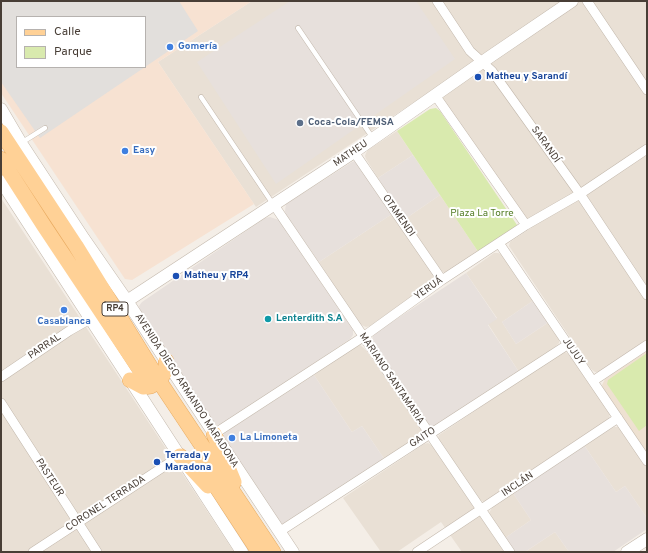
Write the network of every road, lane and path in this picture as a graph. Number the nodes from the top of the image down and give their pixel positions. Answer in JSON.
{"nodes":[{"id":1,"x":437,"y":1,"type":"edge"},
{"id":2,"x":572,"y":1,"type":"edge"},
{"id":3,"x":587,"y":1,"type":"edge"},
{"id":4,"x":298,"y":28,"type":"dead end"},
{"id":5,"x":483,"y":62,"type":"junction"},
{"id":6,"x":647,"y":90,"type":"edge"},
{"id":7,"x":435,"y":95,"type":"junction"},
{"id":8,"x":201,"y":97,"type":"dead end"},
{"id":9,"x":1,"y":109,"type":"edge"},
{"id":10,"x":45,"y":128,"type":"dead end"},
{"id":11,"x":1,"y":132,"type":"edge"},
{"id":12,"x":373,"y":139,"type":"junction"},
{"id":13,"x":17,"y":147,"type":"junction"},
{"id":14,"x":647,"y":149,"type":"edge"},
{"id":15,"x":354,"y":152,"type":"junction"},
{"id":16,"x":1,"y":159,"type":"edge"},
{"id":17,"x":1,"y":181,"type":"edge"},
{"id":18,"x":580,"y":194,"type":"junction"},
{"id":19,"x":61,"y":204,"type":"joint"},
{"id":20,"x":274,"y":205,"type":"junction"},
{"id":21,"x":526,"y":225,"type":"junction"},
{"id":22,"x":77,"y":238,"type":"junction"},
{"id":23,"x":498,"y":243,"type":"junction"},
{"id":24,"x":54,"y":251,"type":"junction"},
{"id":25,"x":442,"y":280,"type":"junction"},
{"id":26,"x":647,"y":295,"type":"edge"},
{"id":27,"x":127,"y":301,"type":"junction"},
{"id":28,"x":90,"y":319,"type":"junction"},
{"id":29,"x":363,"y":337,"type":"junction"},
{"id":30,"x":567,"y":345,"type":"junction"},
{"id":31,"x":647,"y":346,"type":"edge"},
{"id":32,"x":166,"y":360,"type":"junction"},
{"id":33,"x":1,"y":377,"type":"edge"},
{"id":34,"x":130,"y":380,"type":"junction"},
{"id":35,"x":593,"y":381,"type":"junction"},
{"id":36,"x":155,"y":384,"type":"junction"},
{"id":37,"x":1,"y":403,"type":"edge"},
{"id":38,"x":618,"y":418,"type":"junction"},
{"id":39,"x":214,"y":434,"type":"junction"},
{"id":40,"x":429,"y":434,"type":"junction"},
{"id":41,"x":180,"y":456,"type":"junction"},
{"id":42,"x":647,"y":461,"type":"edge"},
{"id":43,"x":481,"y":510,"type":"junction"},
{"id":44,"x":240,"y":513,"type":"junction"},
{"id":45,"x":78,"y":522,"type":"junction"},
{"id":46,"x":279,"y":532,"type":"junction"},
{"id":47,"x":647,"y":539,"type":"edge"},
{"id":48,"x":33,"y":552,"type":"edge"},
{"id":49,"x":97,"y":552,"type":"edge"},
{"id":50,"x":242,"y":552,"type":"edge"},
{"id":51,"x":259,"y":552,"type":"edge"},
{"id":52,"x":273,"y":552,"type":"edge"},
{"id":53,"x":293,"y":552,"type":"edge"},
{"id":54,"x":417,"y":552,"type":"edge"},
{"id":55,"x":510,"y":552,"type":"edge"},
{"id":56,"x":627,"y":552,"type":"edge"}],
"edges":[{"from":1,"to":5,"type":"street","name":"SARANDÍ"},
{"from":2,"to":5,"type":"street","name":"MATHEU"},
{"from":3,"to":6,"type":"street"},
{"from":4,"to":12,"type":"lane"},
{"from":5,"to":7,"type":"street","name":"MATHEU"},
{"from":5,"to":18,"type":"street","name":"SARANDÍ"},
{"from":7,"to":12,"type":"street","name":"MATHEU"},
{"from":7,"to":21,"type":"street"},
{"from":8,"to":20,"type":"lane"},
{"from":9,"to":13,"type":"street","name":"AVENIDA DIEGO ARMANDO MARADONA"},
{"from":10,"to":13,"type":"lane"},
{"from":11,"to":13,"type":"main road","name":"AVENIDA DIEGO ARMANDO MARADONA","number":"RP4"},
{"from":12,"to":15,"type":"street","name":"MATHEU"},
{"from":13,"to":19,"type":"main road"},
{"from":13,"to":22,"type":"main road","name":"AVENIDA DIEGO ARMANDO MARADONA","number":"RP4"},
{"from":14,"to":18,"type":"street","name":"YERUÁ"},
{"from":15,"to":20,"type":"street","name":"MATHEU"},
{"from":15,"to":25,"type":"street","name":"OTAMENDI"},
{"from":16,"to":24,"type":"main road","name":"AVENIDA DIEGO ARMANDO MARADONA","number":"RP4"},
{"from":17,"to":24,"type":"street","name":"AVENIDA DIEGO ARMANDO MARADONA"},
{"from":18,"to":21,"type":"street","name":"YERUÁ"},
{"from":18,"to":26,"type":"street","name":"SARANDÍ"},
{"from":19,"to":22,"type":"street","name":"AVENIDA DIEGO ARMANDO MARADONA"},
{"from":20,"to":27,"type":"street","name":"MATHEU"},
{"from":20,"to":29,"type":"street","name":"MARIANO SANTAMARIA"},
{"from":21,"to":23,"type":"street","name":"YERUÁ"},
{"from":22,"to":24,"type":"main road"},
{"from":22,"to":27,"type":"street","name":"AVENIDA DIEGO ARMANDO MARADONA"},
{"from":22,"to":36,"type":"main road","name":"AVENIDA DIEGO ARMANDO MARADONA","number":"RP4"},
{"from":23,"to":25,"type":"street","name":"YERUÁ"},
{"from":23,"to":30,"type":"street","name":"JUJUY"},
{"from":24,"to":28,"type":"street","name":"AVENIDA DIEGO ARMANDO MARADONA"},
{"from":24,"to":36,"type":"main road","name":"AVENIDA DIEGO ARMANDO MARADONA","number":"RP4"},
{"from":25,"to":29,"type":"street","name":"YERUÁ"},
{"from":27,"to":32,"type":"street","name":"AVENIDA DIEGO ARMANDO MARADONA"},
{"from":28,"to":33,"type":"street","name":"PARRAL"},
{"from":28,"to":34,"type":"street","name":"AVENIDA DIEGO ARMANDO MARADONA"},
{"from":29,"to":39,"type":"street","name":"YERUÁ"},
{"from":29,"to":40,"type":"street","name":"MARIANO SANTAMARIA"},
{"from":30,"to":35,"type":"street","name":"JUJUY"},
{"from":30,"to":40,"type":"street","name":"GAITO"},
{"from":31,"to":35,"type":"street"},
{"from":32,"to":36,"type":"main road"},
{"from":32,"to":39,"type":"street","name":"AVENIDA DIEGO ARMANDO MARADONA"},
{"from":34,"to":36,"type":"main road"},
{"from":34,"to":41,"type":"street","name":"AVENIDA DIEGO ARMANDO MARADONA"},
{"from":35,"to":38,"type":"street","name":"JUJUY"},
{"from":36,"to":44,"type":"main road","name":"AVENIDA DIEGO ARMANDO MARADONA","number":"RP4"},
{"from":37,"to":45,"type":"street","name":"PASTEUR"},
{"from":38,"to":42,"type":"street","name":"JUJUY"},
{"from":38,"to":43,"type":"street","name":"INCLÁN"},
{"from":39,"to":44,"type":"main road"},
{"from":39,"to":46,"type":"street","name":"AVENIDA DIEGO ARMANDO MARADONA"},
{"from":40,"to":43,"type":"street","name":"MARIANO SANTAMARIA"},
{"from":40,"to":46,"type":"street","name":"GAITO"},
{"from":41,"to":44,"type":"main road"},
{"from":41,"to":45,"type":"street","name":"CORONEL TERRADA"},
{"from":41,"to":50,"type":"street","name":"AVENIDA DIEGO ARMANDO MARADONA"},
{"from":43,"to":54,"type":"street","name":"INCLÁN"},
{"from":43,"to":55,"type":"street","name":"MARIANO SANTAMARIA"},
{"from":44,"to":51,"type":"main road","name":"AVENIDA DIEGO ARMANDO MARADONA","number":"RP4"},
{"from":44,"to":52,"type":"main road","name":"AVENIDA DIEGO ARMANDO MARADONA","number":"RP4"},
{"from":45,"to":48,"type":"street","name":"CORONEL TERRADA"},
{"from":45,"to":49,"type":"street","name":"PASTEUR"},
{"from":46,"to":53,"type":"street","name":"AVENIDA DIEGO ARMANDO MARADONA"},
{"from":47,"to":56,"type":"street"}]}
